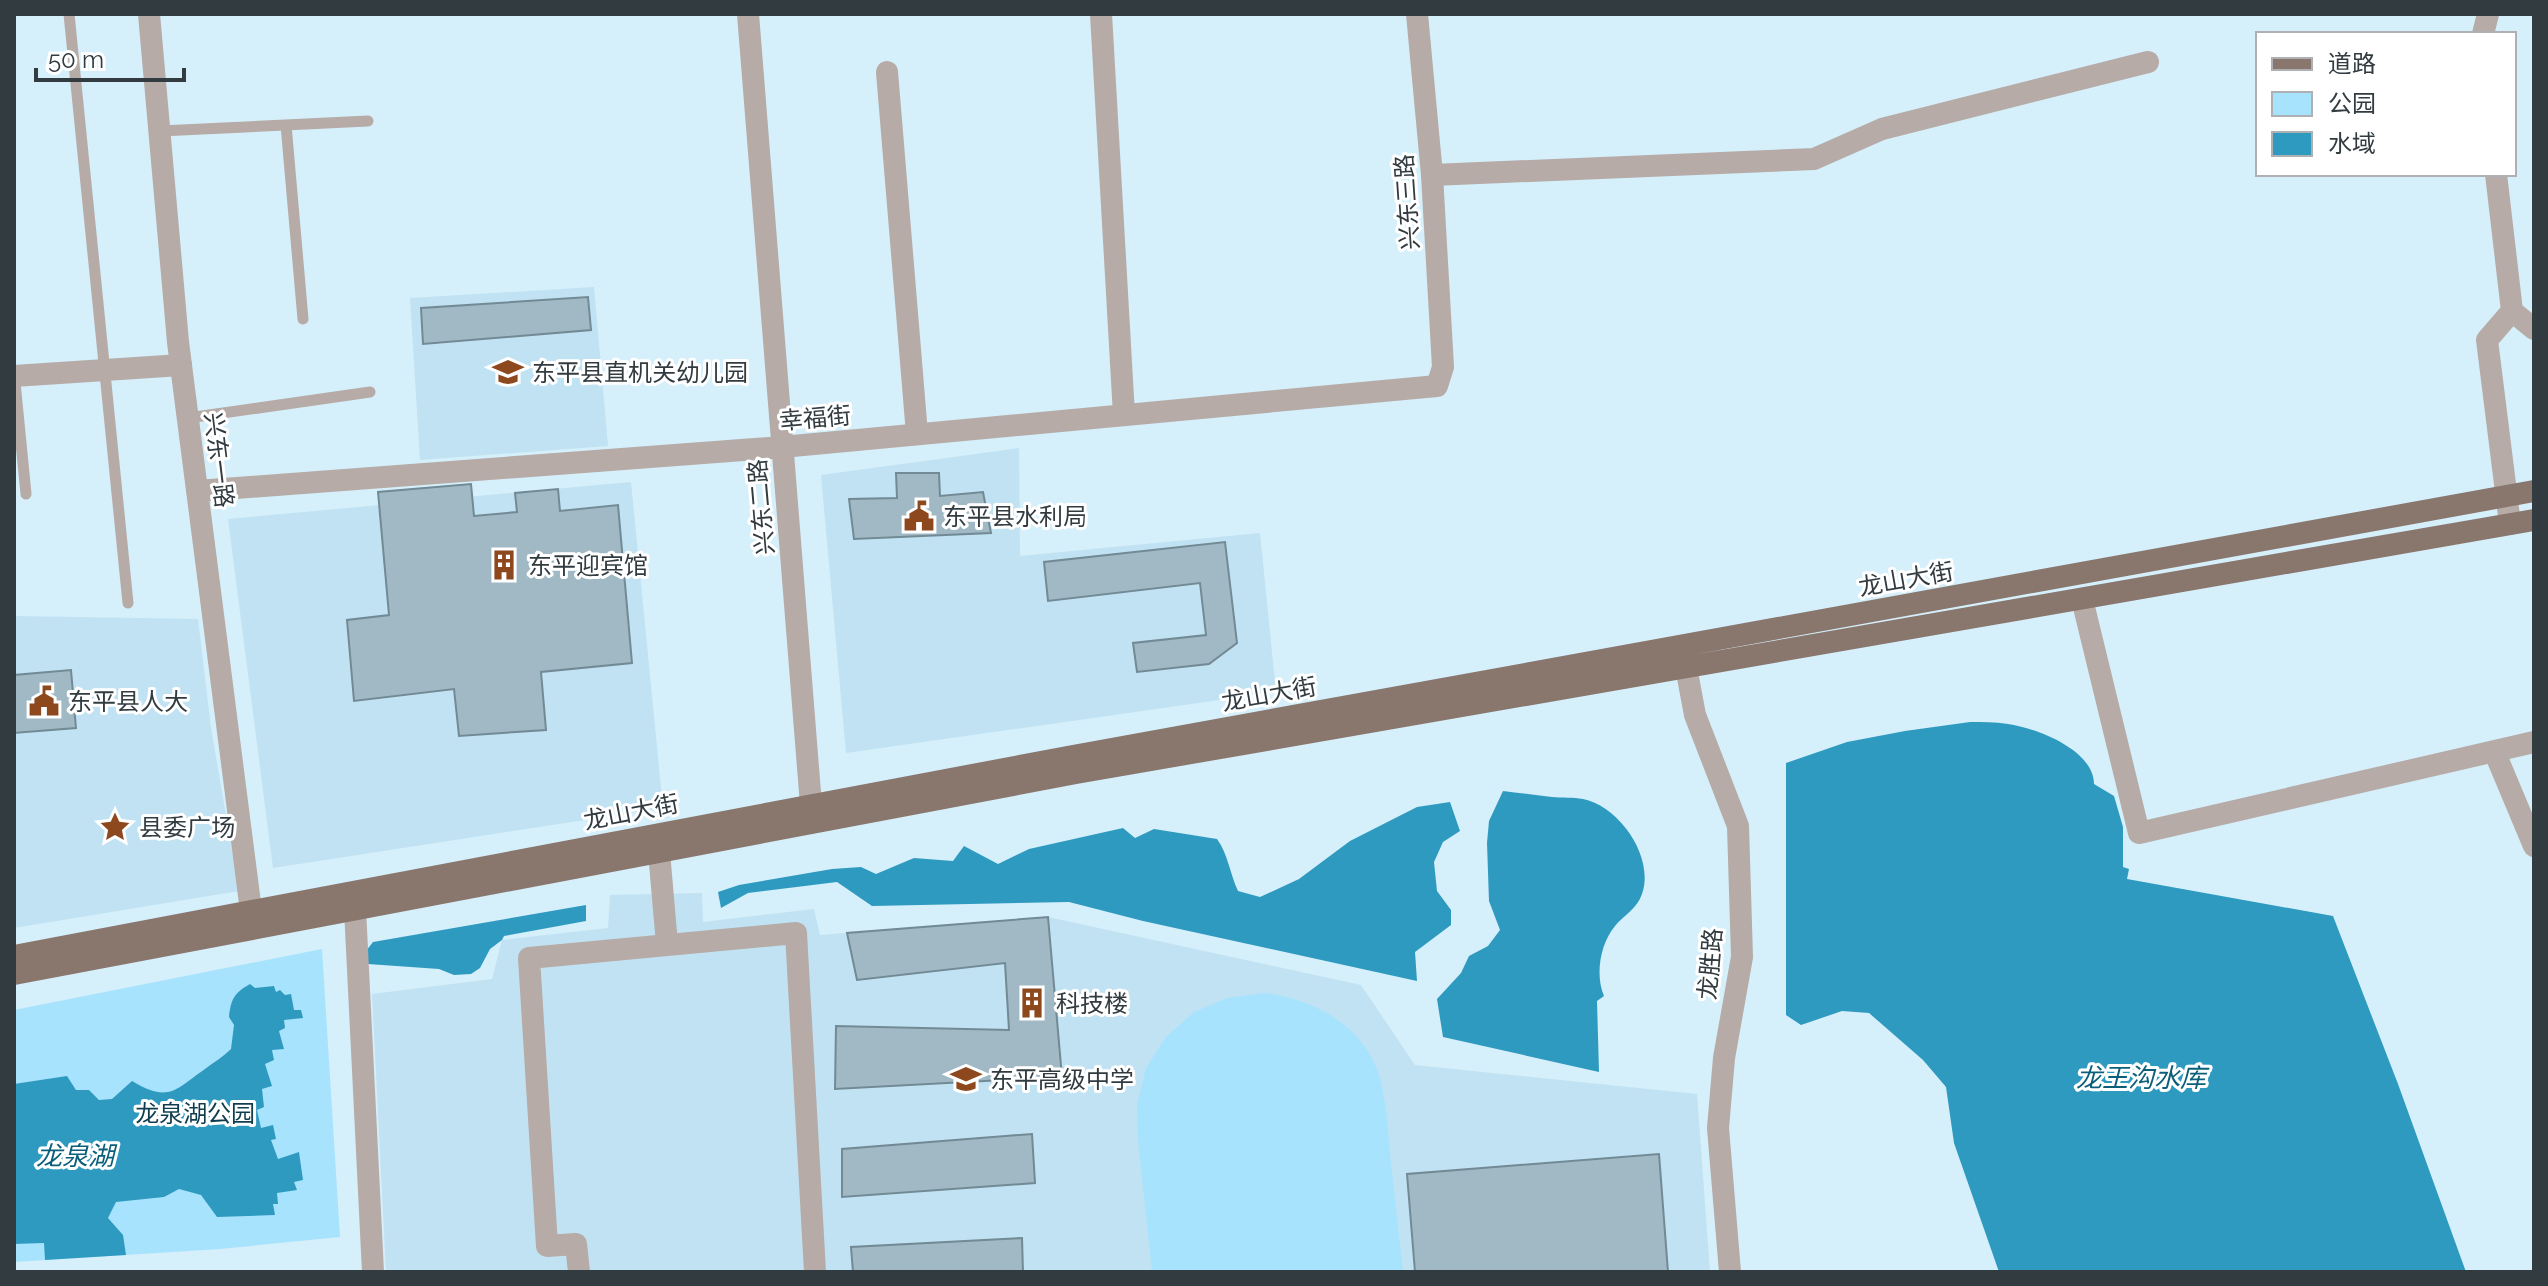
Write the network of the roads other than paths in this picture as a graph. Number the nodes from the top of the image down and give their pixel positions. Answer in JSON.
{"nodes":[{"id":1,"x":69,"y":14,"type":"edge"},
{"id":2,"x":149,"y":14,"type":"edge"},
{"id":3,"x":748,"y":14,"type":"edge"},
{"id":4,"x":1101,"y":14,"type":"edge"},
{"id":5,"x":1417,"y":14,"type":"edge"},
{"id":6,"x":2148,"y":62,"type":"dead end"},
{"id":7,"x":887,"y":72,"type":"dead end"},
{"id":8,"x":368,"y":121,"type":"dead end"},
{"id":9,"x":286,"y":125,"type":"junction"},
{"id":10,"x":160,"y":131,"type":"junction"},
{"id":11,"x":1432,"y":175,"type":"junction"},
{"id":12,"x":2496,"y":176,"type":"edge"},
{"id":13,"x":2512,"y":311,"type":"junction"},
{"id":14,"x":303,"y":319,"type":"dead end"},
{"id":15,"x":2534,"y":329,"type":"edge"},
{"id":16,"x":181,"y":365,"type":"junction"},
{"id":17,"x":14,"y":367,"type":"edge"},
{"id":18,"x":105,"y":370,"type":"junction"},
{"id":19,"x":14,"y":376,"type":"edge"},
{"id":20,"x":1437,"y":386,"type":"joint"},
{"id":21,"x":370,"y":392,"type":"dead end"},
{"id":22,"x":1124,"y":415,"type":"junction"},
{"id":23,"x":188,"y":418,"type":"junction"},
{"id":24,"x":917,"y":434,"type":"junction"},
{"id":25,"x":782,"y":447,"type":"junction"},
{"id":26,"x":197,"y":491,"type":"junction"},
{"id":27,"x":2534,"y":491,"type":"edge"},
{"id":28,"x":26,"y":494,"type":"dead end"},
{"id":29,"x":2506,"y":497,"type":"junction"},
{"id":30,"x":2534,"y":520,"type":"edge"},
{"id":31,"x":2510,"y":524,"type":"junction"},
{"id":32,"x":2082,"y":599,"type":"junction"},
{"id":33,"x":128,"y":603,"type":"dead end"},
{"id":34,"x":1686,"y":667,"type":"junction"},
{"id":35,"x":2534,"y":742,"type":"edge"},
{"id":36,"x":2495,"y":753,"type":"junction"},
{"id":37,"x":811,"y":805,"type":"junction"},
{"id":38,"x":2534,"y":846,"type":"edge"},
{"id":39,"x":659,"y":852,"type":"junction"},
{"id":40,"x":355,"y":909,"type":"junction"},
{"id":41,"x":251,"y":911,"type":"junction"},
{"id":42,"x":667,"y":944,"type":"junction"},
{"id":43,"x":14,"y":956,"type":"edge"},
{"id":44,"x":14,"y":974,"type":"edge"},
{"id":45,"x":373,"y":1272,"type":"edge"},
{"id":46,"x":579,"y":1272,"type":"edge"},
{"id":47,"x":815,"y":1272,"type":"edge"},
{"id":48,"x":1730,"y":1272,"type":"edge"}],
"edges":[{"from":1,"to":18,"type":"lane"},
{"from":2,"to":10,"type":"street","name":"兴东一路"},
{"from":3,"to":25,"type":"street","name":"兴东二路"},
{"from":4,"to":22,"type":"street"},
{"from":5,"to":11,"type":"street","name":"兴东三路"},
{"from":6,"to":11,"type":"street"},
{"from":7,"to":24,"type":"street"},
{"from":8,"to":9,"type":"lane"},
{"from":9,"to":10,"type":"lane"},
{"from":9,"to":14,"type":"lane"},
{"from":10,"to":16,"type":"street","name":"兴东一路"},
{"from":11,"to":20,"type":"street","name":"兴东三路"},
{"from":12,"to":13,"type":"street"},
{"from":13,"to":15,"type":"street"},
{"from":13,"to":29,"type":"street"},
{"from":16,"to":18,"type":"street"},
{"from":16,"to":23,"type":"street","name":"兴东一路"},
{"from":17,"to":19,"type":"lane"},
{"from":18,"to":19,"type":"street"},
{"from":18,"to":33,"type":"lane"},
{"from":19,"to":28,"type":"lane"},
{"from":20,"to":22,"type":"street","name":"幸福街"},
{"from":21,"to":23,"type":"lane"},
{"from":22,"to":24,"type":"street","name":"幸福街"},
{"from":23,"to":26,"type":"street","name":"兴东一路"},
{"from":24,"to":25,"type":"street","name":"幸福街"},
{"from":25,"to":26,"type":"street","name":"幸福街"},
{"from":25,"to":37,"type":"street","name":"兴东二路"},
{"from":26,"to":41,"type":"street","name":"兴东一路"},
{"from":27,"to":29,"type":"main road","name":"龙山大街"},
{"from":29,"to":31,"type":"street"},
{"from":29,"to":37,"type":"main road","name":"龙山大街"},
{"from":30,"to":31,"type":"main road","name":"龙山大街"},
{"from":31,"to":32,"type":"main road","name":"龙山大街"},
{"from":32,"to":34,"type":"main road","name":"龙山大街"},
{"from":32,"to":36,"type":"street"},
{"from":34,"to":39,"type":"main road","name":"龙山大街"},
{"from":34,"to":48,"type":"street","name":"龙胜路"},
{"from":35,"to":36,"type":"street"},
{"from":36,"to":38,"type":"street"},
{"from":37,"to":41,"type":"main road","name":"龙山大街"},
{"from":39,"to":40,"type":"main road","name":"龙山大街"},
{"from":39,"to":42,"type":"street"},
{"from":40,"to":44,"type":"main road","name":"龙山大街"},
{"from":40,"to":45,"type":"street"},
{"from":41,"to":43,"type":"main road","name":"龙山大街"},
{"from":42,"to":46,"type":"street"},
{"from":42,"to":47,"type":"street"}]}
